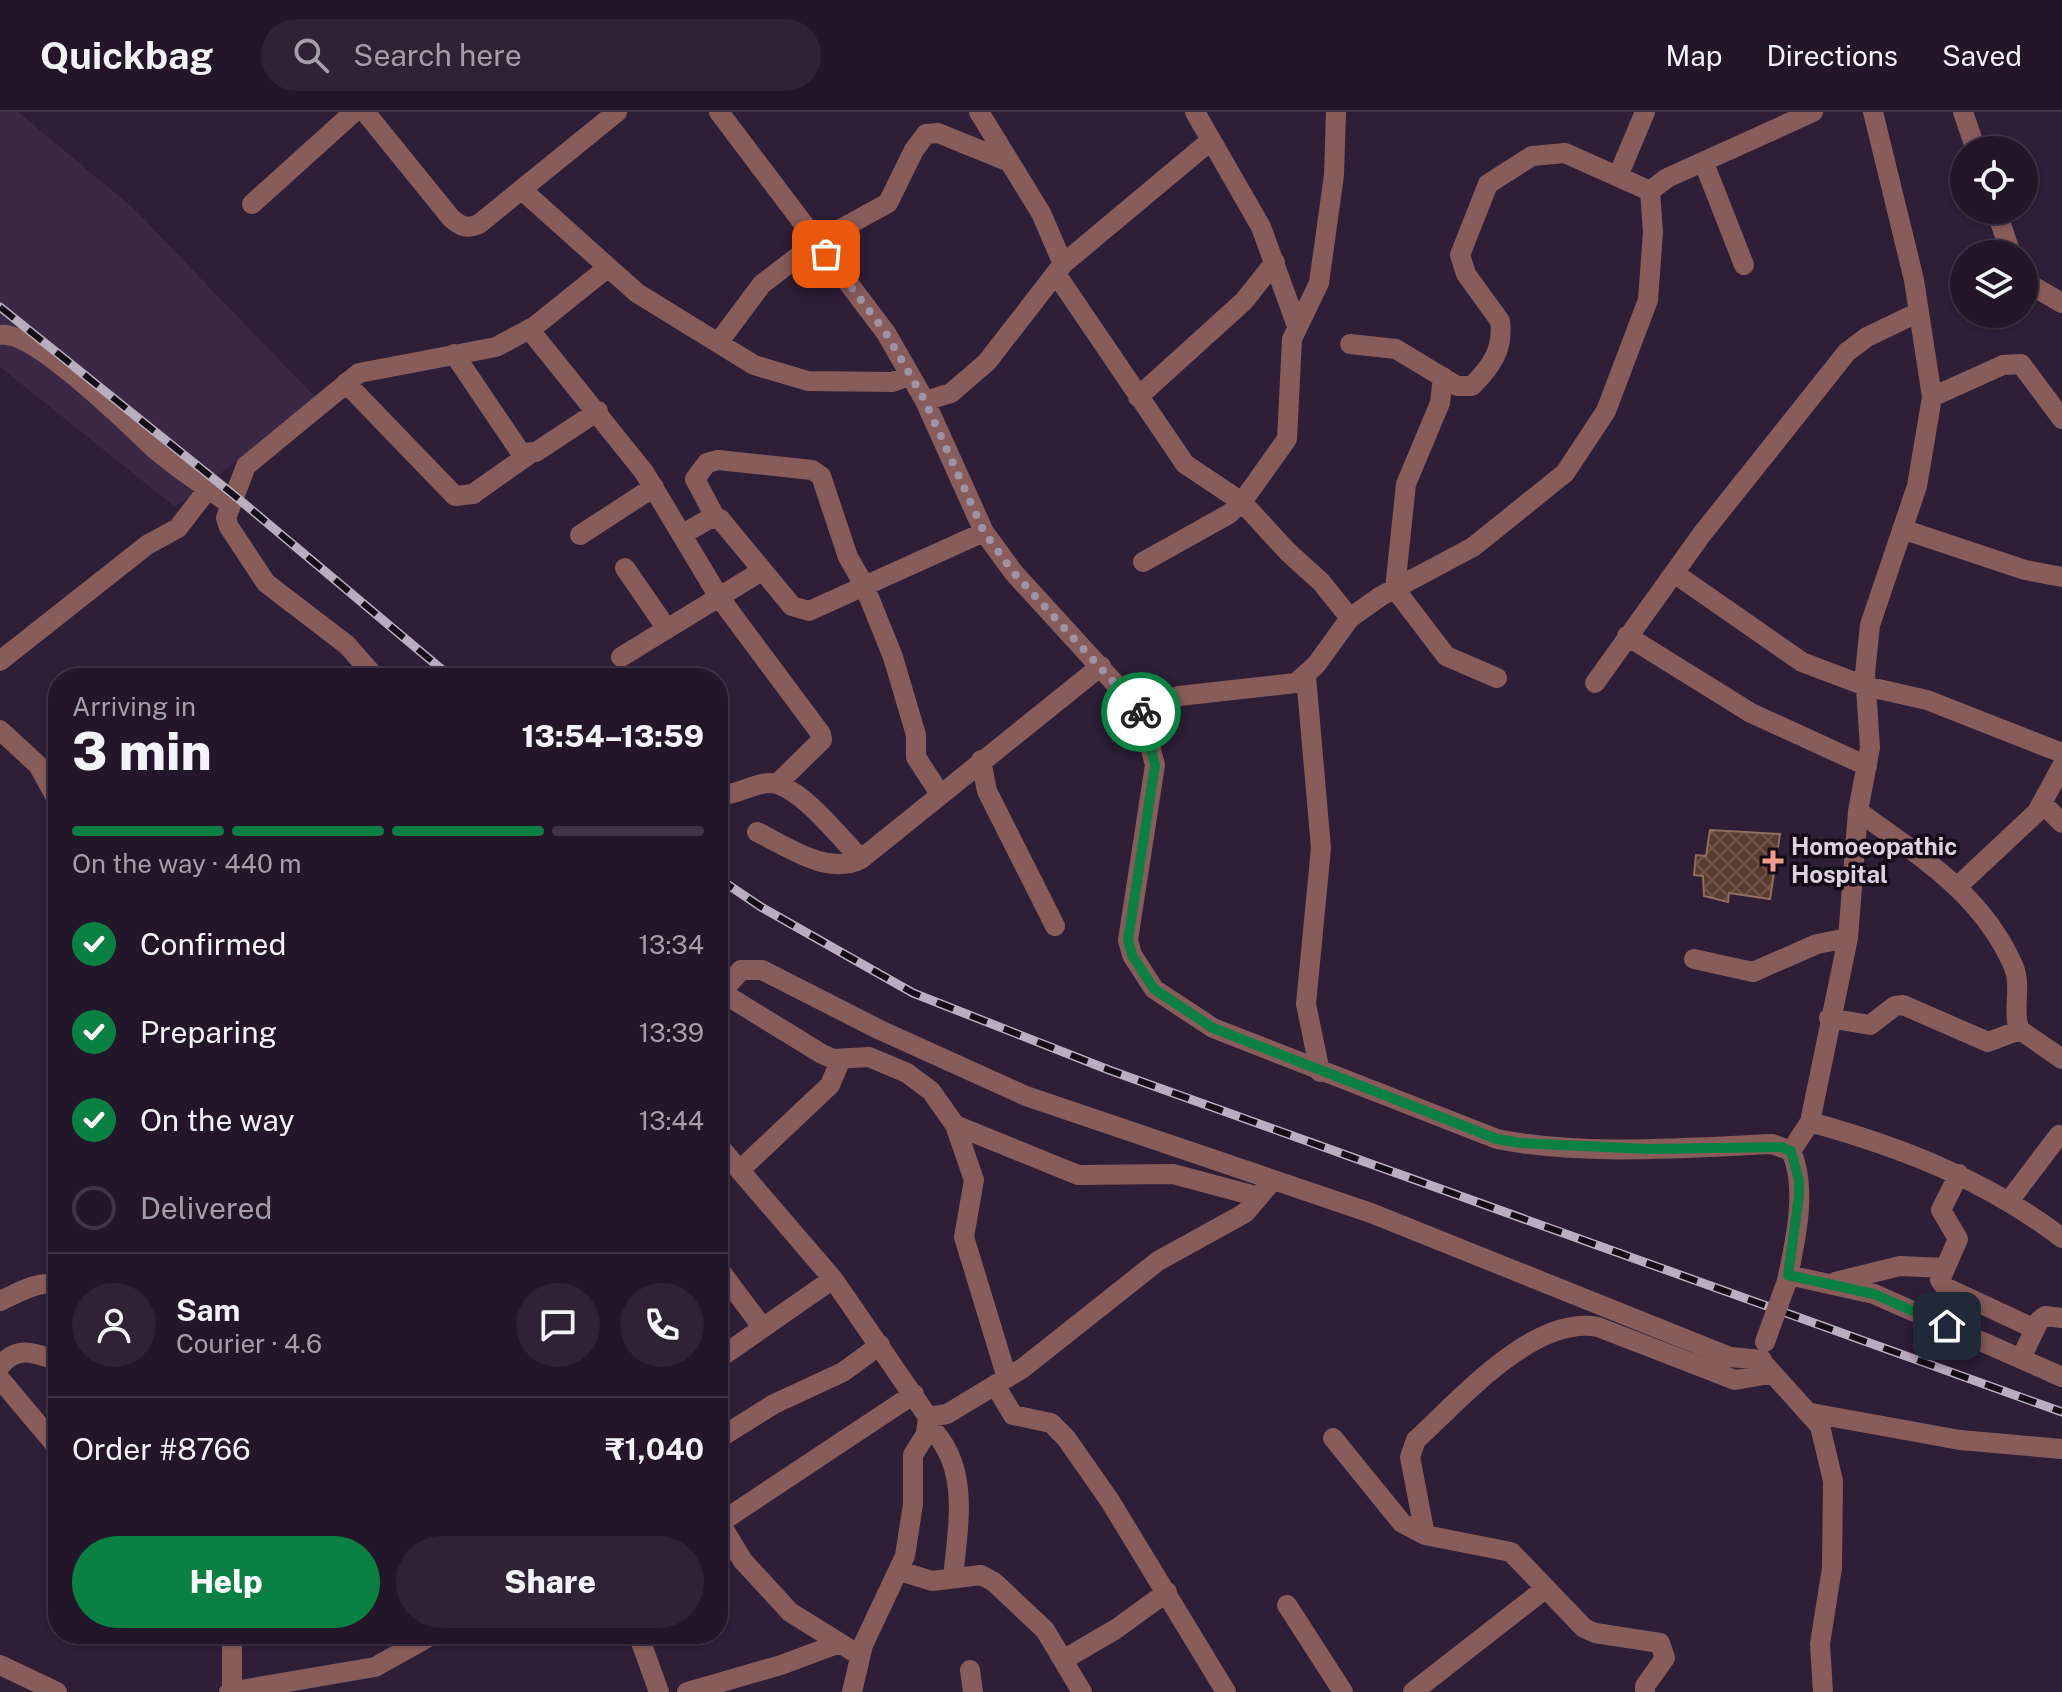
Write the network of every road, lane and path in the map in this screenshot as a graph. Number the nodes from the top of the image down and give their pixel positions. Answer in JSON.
{"nodes":[{"id":1,"x":354,"y":112,"type":"edge"},
{"id":2,"x":365,"y":112,"type":"edge"},
{"id":3,"x":617,"y":112,"type":"edge"},
{"id":4,"x":719,"y":112,"type":"edge"},
{"id":5,"x":979,"y":112,"type":"edge"},
{"id":6,"x":1195,"y":112,"type":"edge"},
{"id":7,"x":1336,"y":112,"type":"edge"},
{"id":8,"x":1645,"y":112,"type":"edge"},
{"id":9,"x":1813,"y":112,"type":"edge"},
{"id":10,"x":1873,"y":112,"type":"edge"},
{"id":11,"x":1963,"y":112,"type":"edge"},
{"id":12,"x":1971,"y":136,"type":"edge"},
{"id":13,"x":1209,"y":142,"type":"junction"},
{"id":14,"x":1007,"y":161,"type":"junction"},
{"id":15,"x":1704,"y":163,"type":"junction"},
{"id":16,"x":1618,"y":176,"type":"junction"},
{"id":17,"x":522,"y":190,"type":"junction"},
{"id":18,"x":1650,"y":191,"type":"junction"},
{"id":19,"x":252,"y":204,"type":"dead end"},
{"id":20,"x":817,"y":242,"type":"junction"},
{"id":21,"x":1275,"y":262,"type":"junction"},
{"id":22,"x":1744,"y":265,"type":"dead end"},
{"id":23,"x":606,"y":269,"type":"junction"},
{"id":24,"x":1060,"y":269,"type":"junction"},
{"id":25,"x":2038,"y":289,"type":"edge"},
{"id":26,"x":2062,"y":303,"type":"edge"},
{"id":27,"x":1919,"y":312,"type":"junction"},
{"id":28,"x":1297,"y":326,"type":"junction"},
{"id":29,"x":529,"y":329,"type":"junction"},
{"id":30,"x":0,"y":335,"type":"edge"},
{"id":31,"x":718,"y":343,"type":"junction"},
{"id":32,"x":1350,"y":344,"type":"dead end"},
{"id":33,"x":454,"y":354,"type":"junction"},
{"id":34,"x":909,"y":376,"type":"junction"},
{"id":35,"x":1443,"y":377,"type":"junction"},
{"id":36,"x":346,"y":383,"type":"junction"},
{"id":37,"x":1138,"y":397,"type":"junction"},
{"id":38,"x":1932,"y":397,"type":"junction"},
{"id":39,"x":925,"y":401,"type":"junction"},
{"id":40,"x":598,"y":411,"type":"junction"},
{"id":41,"x":2061,"y":415,"type":"edge"},
{"id":42,"x":528,"y":455,"type":"junction"},
{"id":43,"x":654,"y":487,"type":"junction"},
{"id":44,"x":208,"y":489,"type":"junction"},
{"id":45,"x":1242,"y":502,"type":"junction"},
{"id":46,"x":231,"y":505,"type":"junction"},
{"id":47,"x":715,"y":517,"type":"junction"},
{"id":48,"x":1902,"y":529,"type":"junction"},
{"id":49,"x":984,"y":532,"type":"junction"},
{"id":50,"x":683,"y":534,"type":"junction"},
{"id":51,"x":580,"y":535,"type":"dead end"},
{"id":52,"x":1143,"y":562,"type":"dead end"},
{"id":53,"x":625,"y":568,"type":"dead end"},
{"id":54,"x":760,"y":572,"type":"junction"},
{"id":55,"x":1674,"y":573,"type":"junction"},
{"id":56,"x":2062,"y":577,"type":"edge"},
{"id":57,"x":864,"y":585,"type":"junction"},
{"id":58,"x":1395,"y":589,"type":"junction"},
{"id":59,"x":719,"y":597,"type":"junction"},
{"id":60,"x":1350,"y":618,"type":"junction"},
{"id":61,"x":667,"y":629,"type":"junction"},
{"id":62,"x":1627,"y":636,"type":"junction"},
{"id":63,"x":621,"y":657,"type":"dead end"},
{"id":64,"x":0,"y":661,"type":"edge"},
{"id":65,"x":1101,"y":666,"type":"junction"},
{"id":66,"x":367,"y":668,"type":"edge"},
{"id":67,"x":1306,"y":676,"type":"junction"},
{"id":68,"x":1497,"y":678,"type":"dead end"},
{"id":69,"x":1595,"y":683,"type":"dead end"},
{"id":70,"x":1865,"y":686,"type":"junction"},
{"id":71,"x":1141,"y":712,"type":"junction"},
{"id":72,"x":0,"y":730,"type":"edge"},
{"id":73,"x":2062,"y":753,"type":"edge"},
{"id":74,"x":981,"y":760,"type":"junction"},
{"id":75,"x":1867,"y":766,"type":"junction"},
{"id":76,"x":2062,"y":766,"type":"edge"},
{"id":77,"x":48,"y":783,"type":"edge"},
{"id":78,"x":777,"y":784,"type":"junction"},
{"id":79,"x":728,"y":793,"type":"edge"},
{"id":80,"x":940,"y":794,"type":"junction"},
{"id":81,"x":2043,"y":804,"type":"junction"},
{"id":82,"x":1858,"y":811,"type":"junction"},
{"id":83,"x":2062,"y":823,"type":"edge"},
{"id":84,"x":757,"y":832,"type":"dead end"},
{"id":85,"x":861,"y":859,"type":"junction"},
{"id":86,"x":1958,"y":886,"type":"junction"},
{"id":87,"x":1055,"y":926,"type":"dead end"},
{"id":88,"x":1848,"y":938,"type":"junction"},
{"id":89,"x":1694,"y":959,"type":"dead end"},
{"id":90,"x":728,"y":984,"type":"edge"},
{"id":91,"x":728,"y":999,"type":"edge"},
{"id":92,"x":1829,"y":1018,"type":"junction"},
{"id":93,"x":2020,"y":1030,"type":"junction"},
{"id":94,"x":841,"y":1059,"type":"junction"},
{"id":95,"x":2062,"y":1059,"type":"edge"},
{"id":96,"x":1320,"y":1072,"type":"junction"},
{"id":97,"x":1810,"y":1122,"type":"junction"},
{"id":98,"x":955,"y":1125,"type":"junction"},
{"id":99,"x":2059,"y":1135,"type":"dead end"},
{"id":100,"x":1791,"y":1151,"type":"junction"},
{"id":101,"x":728,"y":1156,"type":"edge"},
{"id":102,"x":740,"y":1170,"type":"junction"},
{"id":103,"x":1959,"y":1174,"type":"junction"},
{"id":104,"x":1273,"y":1180,"type":"junction"},
{"id":105,"x":1259,"y":1197,"type":"junction"},
{"id":106,"x":2009,"y":1201,"type":"junction"},
{"id":107,"x":2062,"y":1238,"type":"edge"},
{"id":108,"x":1945,"y":1268,"type":"junction"},
{"id":109,"x":1788,"y":1278,"type":"junction"},
{"id":110,"x":833,"y":1279,"type":"junction"},
{"id":111,"x":728,"y":1281,"type":"edge"},
{"id":112,"x":1833,"y":1282,"type":"junction"},
{"id":113,"x":48,"y":1286,"type":"edge"},
{"id":114,"x":0,"y":1301,"type":"edge"},
{"id":115,"x":2062,"y":1318,"type":"edge"},
{"id":116,"x":763,"y":1328,"type":"junction"},
{"id":117,"x":2035,"y":1329,"type":"junction"},
{"id":118,"x":880,"y":1345,"type":"junction"},
{"id":119,"x":728,"y":1352,"type":"edge"},
{"id":120,"x":48,"y":1358,"type":"edge"},
{"id":121,"x":2021,"y":1358,"type":"junction"},
{"id":122,"x":1766,"y":1359,"type":"junction"},
{"id":123,"x":0,"y":1366,"type":"edge"},
{"id":124,"x":2062,"y":1377,"type":"edge"},
{"id":125,"x":0,"y":1379,"type":"edge"},
{"id":126,"x":1001,"y":1382,"type":"junction"},
{"id":127,"x":914,"y":1394,"type":"junction"},
{"id":128,"x":1811,"y":1413,"type":"junction"},
{"id":129,"x":928,"y":1421,"type":"junction"},
{"id":130,"x":728,"y":1433,"type":"edge"},
{"id":131,"x":48,"y":1436,"type":"edge"},
{"id":132,"x":1333,"y":1438,"type":"dead end"},
{"id":133,"x":2062,"y":1449,"type":"edge"},
{"id":134,"x":728,"y":1517,"type":"edge"},
{"id":135,"x":1425,"y":1535,"type":"junction"},
{"id":136,"x":728,"y":1537,"type":"edge"},
{"id":137,"x":900,"y":1571,"type":"junction"},
{"id":138,"x":953,"y":1578,"type":"junction"},
{"id":139,"x":1546,"y":1588,"type":"junction"},
{"id":140,"x":1167,"y":1592,"type":"junction"},
{"id":141,"x":1287,"y":1605,"type":"dead end"},
{"id":142,"x":840,"y":1643,"type":"junction"},
{"id":143,"x":232,"y":1644,"type":"edge"},
{"id":144,"x":416,"y":1644,"type":"edge"},
{"id":145,"x":642,"y":1644,"type":"edge"},
{"id":146,"x":859,"y":1655,"type":"junction"},
{"id":147,"x":1063,"y":1660,"type":"junction"},
{"id":148,"x":2,"y":1669,"type":"edge"},
{"id":149,"x":970,"y":1670,"type":"dead end"},
{"id":150,"x":57,"y":1692,"type":"edge"},
{"id":151,"x":231,"y":1692,"type":"edge"},
{"id":152,"x":659,"y":1692,"type":"edge"},
{"id":153,"x":687,"y":1692,"type":"edge"},
{"id":154,"x":852,"y":1692,"type":"edge"},
{"id":155,"x":973,"y":1692,"type":"edge"},
{"id":156,"x":1082,"y":1692,"type":"edge"},
{"id":157,"x":1226,"y":1692,"type":"edge"},
{"id":158,"x":1343,"y":1692,"type":"edge"},
{"id":159,"x":1413,"y":1692,"type":"edge"},
{"id":160,"x":1645,"y":1692,"type":"edge"},
{"id":161,"x":1823,"y":1692,"type":"edge"}],
"edges":[{"from":1,"to":19,"type":"street"},
{"from":2,"to":17,"type":"street"},
{"from":3,"to":17,"type":"street"},
{"from":4,"to":20,"type":"street"},
{"from":5,"to":14,"type":"street"},
{"from":6,"to":13,"type":"street"},
{"from":7,"to":28,"type":"street"},
{"from":8,"to":16,"type":"street"},
{"from":9,"to":15,"type":"street"},
{"from":10,"to":27,"type":"street"},
{"from":11,"to":12,"type":"street"},
{"from":13,"to":21,"type":"street"},
{"from":13,"to":24,"type":"street"},
{"from":14,"to":20,"type":"street"},
{"from":14,"to":24,"type":"street"},
{"from":15,"to":18,"type":"street"},
{"from":15,"to":22,"type":"street"},
{"from":16,"to":18,"type":"street"},
{"from":16,"to":35,"type":"street"},
{"from":17,"to":23,"type":"street"},
{"from":18,"to":58,"type":"street"},
{"from":20,"to":31,"type":"street"},
{"from":20,"to":34,"type":"street"},
{"from":21,"to":28,"type":"street"},
{"from":21,"to":37,"type":"street"},
{"from":23,"to":29,"type":"street"},
{"from":23,"to":31,"type":"street"},
{"from":24,"to":37,"type":"street"},
{"from":24,"to":39,"type":"street"},
{"from":25,"to":26,"type":"street"},
{"from":27,"to":38,"type":"street"},
{"from":27,"to":55,"type":"street"},
{"from":28,"to":45,"type":"street"},
{"from":29,"to":33,"type":"street"},
{"from":29,"to":40,"type":"street"},
{"from":30,"to":44,"type":"street"},
{"from":31,"to":34,"type":"street"},
{"from":32,"to":35,"type":"street"},
{"from":33,"to":36,"type":"street"},
{"from":33,"to":42,"type":"street"},
{"from":34,"to":39,"type":"street"},
{"from":35,"to":58,"type":"street"},
{"from":36,"to":42,"type":"street"},
{"from":36,"to":46,"type":"street"},
{"from":37,"to":45,"type":"street"},
{"from":38,"to":41,"type":"street"},
{"from":38,"to":48,"type":"street"},
{"from":39,"to":49,"type":"street"},
{"from":40,"to":42,"type":"street"},
{"from":40,"to":43,"type":"street"},
{"from":43,"to":50,"type":"street"},
{"from":43,"to":51,"type":"street"},
{"from":44,"to":46,"type":"street"},
{"from":44,"to":64,"type":"street"},
{"from":45,"to":52,"type":"street"},
{"from":45,"to":60,"type":"street"},
{"from":46,"to":66,"type":"street"},
{"from":47,"to":50,"type":"street"},
{"from":47,"to":54,"type":"street"},
{"from":47,"to":57,"type":"street"},
{"from":48,"to":56,"type":"street"},
{"from":48,"to":70,"type":"street"},
{"from":49,"to":57,"type":"street"},
{"from":49,"to":65,"type":"street"},
{"from":50,"to":59,"type":"street"},
{"from":53,"to":61,"type":"street"},
{"from":54,"to":57,"type":"street"},
{"from":54,"to":59,"type":"street"},
{"from":55,"to":62,"type":"street"},
{"from":55,"to":70,"type":"street"},
{"from":57,"to":80,"type":"street"},
{"from":58,"to":60,"type":"street"},
{"from":58,"to":68,"type":"street"},
{"from":59,"to":61,"type":"street"},
{"from":59,"to":78,"type":"street"},
{"from":60,"to":67,"type":"street"},
{"from":61,"to":63,"type":"street"},
{"from":62,"to":69,"type":"street"},
{"from":62,"to":75,"type":"street"},
{"from":65,"to":71,"type":"street"},
{"from":65,"to":74,"type":"street"},
{"from":67,"to":71,"type":"street"},
{"from":67,"to":96,"type":"street"},
{"from":70,"to":73,"type":"street"},
{"from":70,"to":75,"type":"street"},
{"from":71,"to":96,"type":"street"},
{"from":72,"to":77,"type":"street"},
{"from":74,"to":80,"type":"street"},
{"from":74,"to":87,"type":"street"},
{"from":75,"to":82,"type":"street"},
{"from":76,"to":81,"type":"street"},
{"from":78,"to":79,"type":"street"},
{"from":78,"to":85,"type":"street"},
{"from":80,"to":85,"type":"street"},
{"from":81,"to":83,"type":"street"},
{"from":81,"to":86,"type":"street"},
{"from":82,"to":86,"type":"street"},
{"from":82,"to":88,"type":"street"},
{"from":84,"to":85,"type":"street"},
{"from":86,"to":93,"type":"street"},
{"from":88,"to":89,"type":"street"},
{"from":88,"to":92,"type":"street"},
{"from":90,"to":104,"type":"street"},
{"from":91,"to":94,"type":"street"},
{"from":92,"to":93,"type":"street"},
{"from":92,"to":97,"type":"street"},
{"from":93,"to":95,"type":"street"},
{"from":94,"to":98,"type":"street"},
{"from":94,"to":102,"type":"street"},
{"from":96,"to":100,"type":"street"},
{"from":97,"to":100,"type":"street"},
{"from":97,"to":103,"type":"street"},
{"from":98,"to":105,"type":"street"},
{"from":98,"to":126,"type":"street"},
{"from":99,"to":106,"type":"street"},
{"from":100,"to":109,"type":"street"},
{"from":101,"to":102,"type":"street"},
{"from":102,"to":110,"type":"street"},
{"from":103,"to":106,"type":"street"},
{"from":103,"to":108,"type":"street"},
{"from":104,"to":105,"type":"street"},
{"from":104,"to":122,"type":"street"},
{"from":105,"to":126,"type":"street"},
{"from":106,"to":107,"type":"street"},
{"from":108,"to":112,"type":"street"},
{"from":108,"to":117,"type":"street"},
{"from":109,"to":112,"type":"street"},
{"from":109,"to":122,"type":"street","bridge":true},
{"from":110,"to":116,"type":"street"},
{"from":110,"to":118,"type":"street"},
{"from":111,"to":116,"type":"street"},
{"from":112,"to":121,"type":"street"},
{"from":113,"to":114,"type":"street"},
{"from":115,"to":117,"type":"street"},
{"from":116,"to":119,"type":"street"},
{"from":117,"to":121,"type":"street"},
{"from":118,"to":127,"type":"street"},
{"from":118,"to":130,"type":"street"},
{"from":120,"to":123,"type":"street"},
{"from":121,"to":124,"type":"street"},
{"from":122,"to":128,"type":"street"},
{"from":122,"to":135,"type":"street"},
{"from":125,"to":131,"type":"street"},
{"from":126,"to":129,"type":"street"},
{"from":126,"to":140,"type":"street"},
{"from":127,"to":129,"type":"street"},
{"from":127,"to":134,"type":"street"},
{"from":128,"to":133,"type":"street"},
{"from":128,"to":161,"type":"street"},
{"from":129,"to":137,"type":"street"},
{"from":129,"to":138,"type":"street"},
{"from":132,"to":135,"type":"street"},
{"from":135,"to":139,"type":"street"},
{"from":136,"to":142,"type":"street"},
{"from":137,"to":138,"type":"street"},
{"from":137,"to":146,"type":"street"},
{"from":138,"to":147,"type":"street"},
{"from":139,"to":159,"type":"street"},
{"from":139,"to":160,"type":"street"},
{"from":140,"to":147,"type":"street"},
{"from":140,"to":157,"type":"street"},
{"from":141,"to":158,"type":"street"},
{"from":142,"to":146,"type":"street"},
{"from":142,"to":153,"type":"street"},
{"from":143,"to":151,"type":"street"},
{"from":144,"to":151,"type":"street"},
{"from":145,"to":152,"type":"street"},
{"from":146,"to":154,"type":"street"},
{"from":147,"to":156,"type":"street"},
{"from":148,"to":150,"type":"street"},
{"from":149,"to":155,"type":"street"}]}
